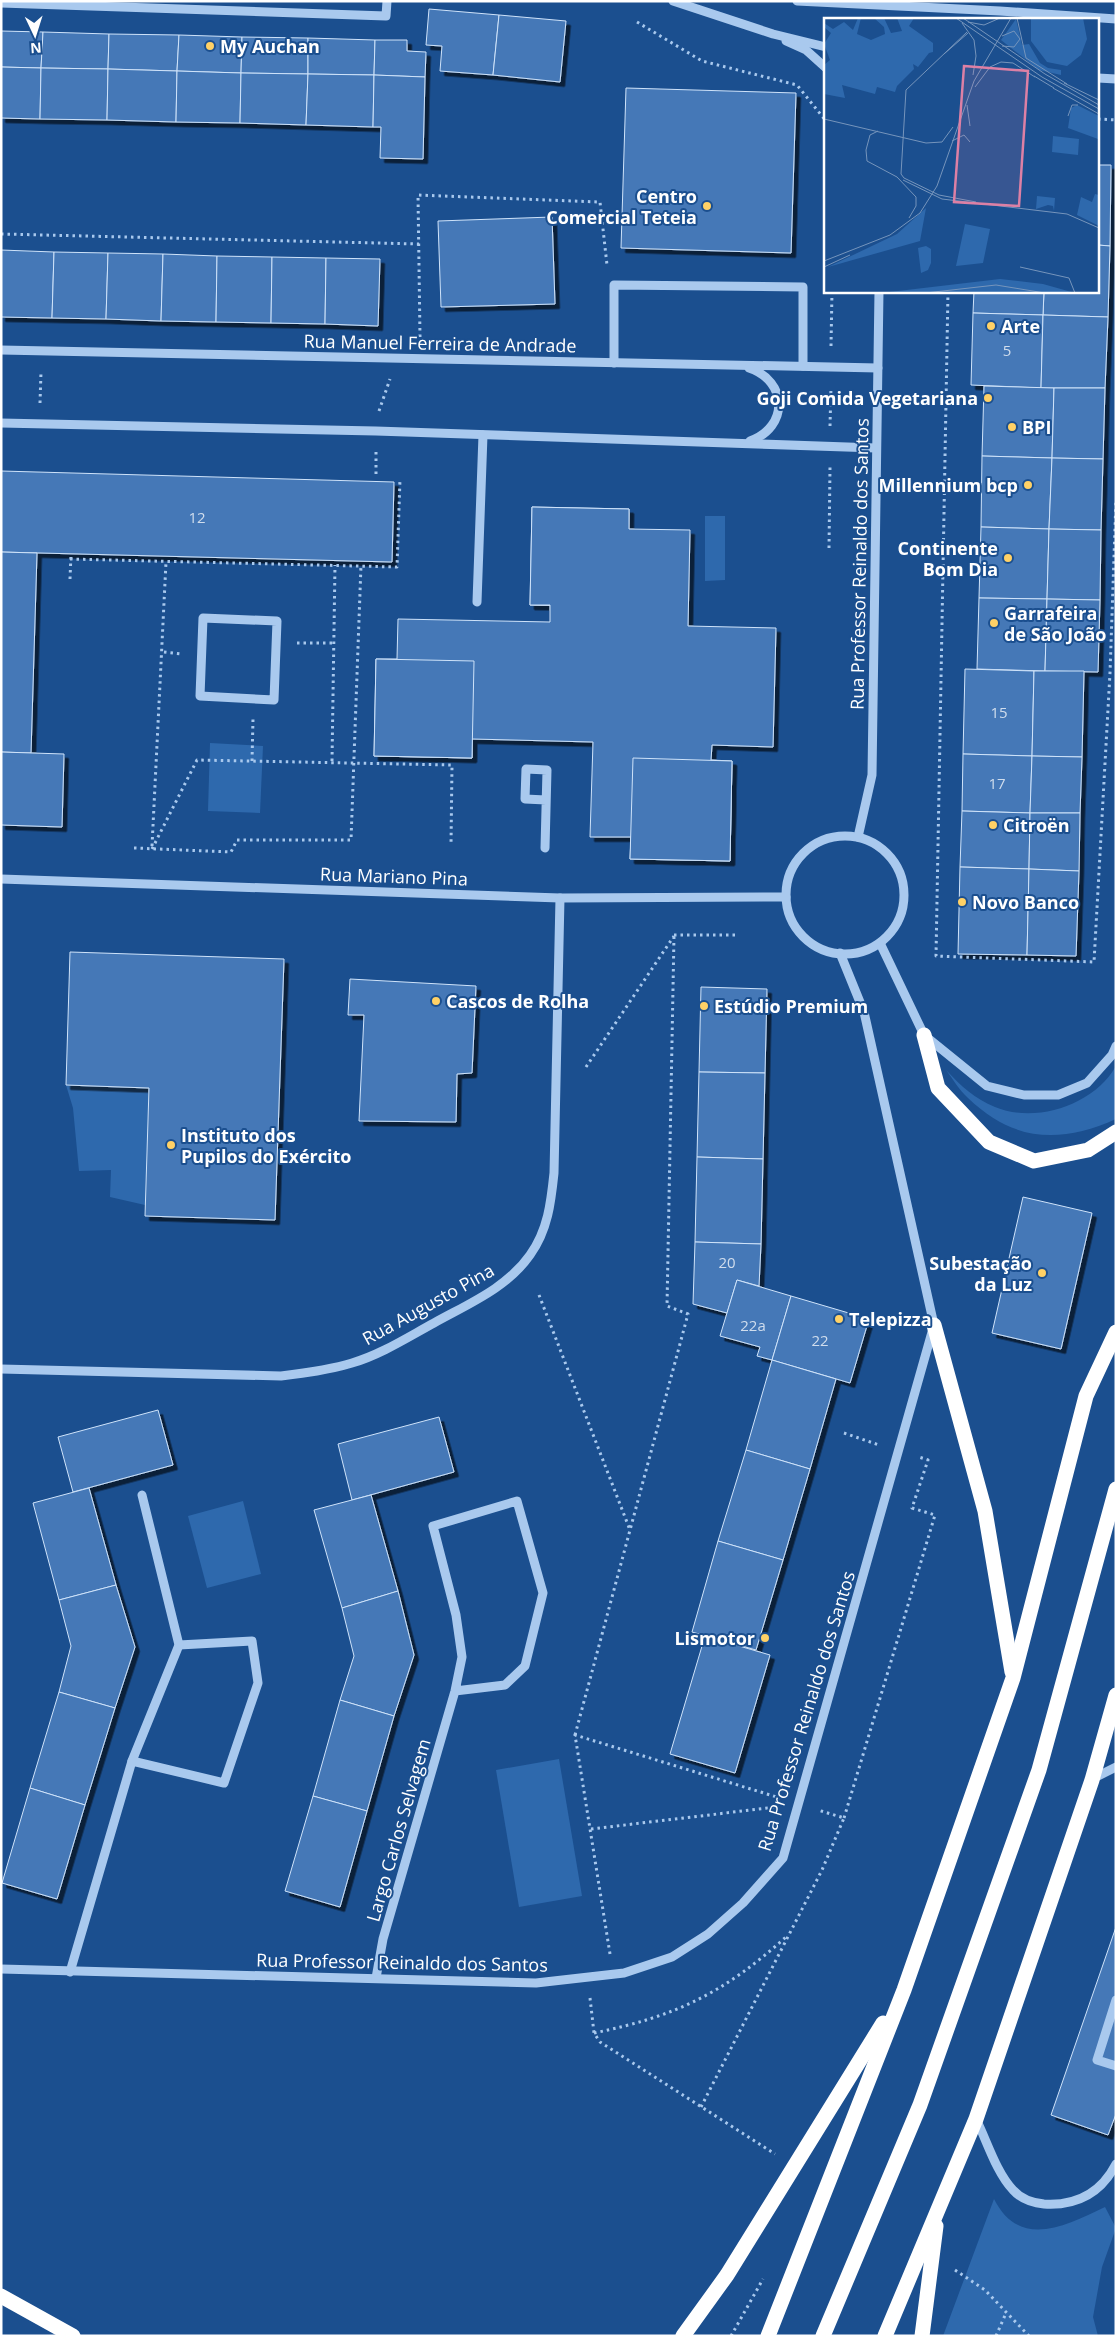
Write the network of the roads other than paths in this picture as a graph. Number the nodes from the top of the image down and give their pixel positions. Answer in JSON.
{"nodes":[{"id":1,"x":387,"y":1,"type":"edge"},
{"id":2,"x":673,"y":1,"type":"edge"},
{"id":3,"x":797,"y":1,"type":"edge"},
{"id":4,"x":1,"y":3,"type":"edge"},
{"id":5,"x":1091,"y":18,"type":"edge"},
{"id":6,"x":1102,"y":19,"type":"edge"},
{"id":7,"x":1116,"y":19,"type":"edge"},
{"id":8,"x":773,"y":34,"type":"junction"},
{"id":9,"x":824,"y":47,"type":"edge"},
{"id":10,"x":824,"y":66,"type":"edge"},
{"id":11,"x":1100,"y":78,"type":"edge"},
{"id":12,"x":1116,"y":79,"type":"edge"},
{"id":13,"x":879,"y":292,"type":"edge"},
{"id":14,"x":1,"y":350,"type":"edge"},
{"id":15,"x":614,"y":363,"type":"junction"},
{"id":16,"x":744,"y":366,"type":"junction"},
{"id":17,"x":803,"y":366,"type":"junction"},
{"id":18,"x":878,"y":368,"type":"junction"},
{"id":19,"x":1,"y":423,"type":"edge"},
{"id":20,"x":483,"y":435,"type":"junction"},
{"id":21,"x":742,"y":443,"type":"junction"},
{"id":22,"x":876,"y":448,"type":"junction"},
{"id":23,"x":478,"y":602,"type":"dead end"},
{"id":24,"x":254,"y":699,"type":"joint"},
{"id":25,"x":546,"y":800,"type":"dead end"},
{"id":26,"x":858,"y":837,"type":"junction"},
{"id":27,"x":545,"y":848,"type":"dead end"},
{"id":28,"x":1,"y":879,"type":"edge"},
{"id":29,"x":786,"y":897,"type":"junction"},
{"id":30,"x":560,"y":898,"type":"junction"},
{"id":31,"x":880,"y":943,"type":"junction"},
{"id":32,"x":840,"y":954,"type":"junction"},
{"id":33,"x":924,"y":1035,"type":"junction"},
{"id":34,"x":1116,"y":1046,"type":"edge"},
{"id":35,"x":1116,"y":1132,"type":"edge"},
{"id":36,"x":934,"y":1325,"type":"junction"},
{"id":37,"x":1116,"y":1332,"type":"edge"},
{"id":38,"x":1,"y":1369,"type":"edge"},
{"id":39,"x":1116,"y":1489,"type":"edge"},
{"id":40,"x":142,"y":1494,"type":"dead end"},
{"id":41,"x":179,"y":1645,"type":"junction"},
{"id":42,"x":1013,"y":1678,"type":"junction"},
{"id":43,"x":455,"y":1691,"type":"junction"},
{"id":44,"x":1116,"y":1695,"type":"edge"},
{"id":45,"x":132,"y":1761,"type":"junction"},
{"id":46,"x":1116,"y":1767,"type":"edge"},
{"id":47,"x":1092,"y":1780,"type":"junction"},
{"id":48,"x":1,"y":1969,"type":"edge"},
{"id":49,"x":70,"y":1972,"type":"junction"},
{"id":50,"x":376,"y":1978,"type":"junction"},
{"id":51,"x":904,"y":1990,"type":"junction"},
{"id":52,"x":1116,"y":2000,"type":"edge"},
{"id":53,"x":1116,"y":2066,"type":"edge"},
{"id":54,"x":976,"y":2119,"type":"junction"},
{"id":55,"x":1116,"y":2164,"type":"edge"},
{"id":56,"x":938,"y":2207,"type":"junction"},
{"id":57,"x":1,"y":2296,"type":"edge"},
{"id":58,"x":73,"y":2336,"type":"edge"},
{"id":59,"x":683,"y":2336,"type":"edge"},
{"id":60,"x":768,"y":2336,"type":"edge"},
{"id":61,"x":823,"y":2336,"type":"edge"},
{"id":62,"x":885,"y":2336,"type":"edge"},
{"id":63,"x":922,"y":2336,"type":"edge"}],
"edges":[{"from":1,"to":4,"type":"street"},
{"from":2,"to":8,"type":"street"},
{"from":3,"to":5,"type":"street"},
{"from":6,"to":7,"type":"street"},
{"from":8,"to":9,"type":"street"},
{"from":8,"to":10,"type":"street"},
{"from":11,"to":12,"type":"street"},
{"from":13,"to":18,"type":"street","name":"Rua Professor Reinaldo dos Santos"},
{"from":14,"to":15,"type":"street","name":"Rua Manuel Ferreira de Andrade"},
{"from":15,"to":16,"type":"street","name":"Rua Manuel Ferreira de Andrade"},
{"from":15,"to":17,"type":"street"},
{"from":16,"to":17,"type":"street","name":"Rua Manuel Ferreira de Andrade"},
{"from":16,"to":21,"type":"street"},
{"from":17,"to":18,"type":"street","name":"Rua Manuel Ferreira de Andrade"},
{"from":18,"to":22,"type":"street","name":"Rua Professor Reinaldo dos Santos"},
{"from":19,"to":20,"type":"street"},
{"from":20,"to":21,"type":"street"},
{"from":20,"to":23,"type":"street"},
{"from":21,"to":22,"type":"street"},
{"from":22,"to":26,"type":"street","name":"Rua Professor Reinaldo dos Santos"},
{"from":24,"to":24,"type":"street"},
{"from":25,"to":27,"type":"street"},
{"from":26,"to":29,"type":"street"},
{"from":26,"to":31,"type":"street"},
{"from":28,"to":30,"type":"street","name":"Rua Mariano Pina"},
{"from":29,"to":30,"type":"street","name":"Rua Mariano Pina"},
{"from":29,"to":32,"type":"street"},
{"from":30,"to":38,"type":"street","name":"Rua Augusto Pina"},
{"from":31,"to":32,"type":"street"},
{"from":31,"to":33,"type":"street"},
{"from":32,"to":36,"type":"street","name":"Rua Professor Reinaldo dos Santos"},
{"from":33,"to":34,"type":"street"},
{"from":33,"to":35,"type":"highway"},
{"from":36,"to":42,"type":"highway"},
{"from":36,"to":50,"type":"street","name":"Rua Professor Reinaldo dos Santos"},
{"from":37,"to":42,"type":"highway"},
{"from":39,"to":61,"type":"highway"},
{"from":40,"to":41,"type":"street"},
{"from":41,"to":45,"type":"street"},
{"from":41,"to":45,"type":"street"},
{"from":42,"to":51,"type":"highway"},
{"from":43,"to":43,"type":"street","name":"Largo Carlos Selvagem"},
{"from":43,"to":50,"type":"street","name":"Largo Carlos Selvagem"},
{"from":44,"to":47,"type":"highway"},
{"from":45,"to":49,"type":"street"},
{"from":46,"to":47,"type":"street"},
{"from":47,"to":54,"type":"highway"},
{"from":48,"to":49,"type":"street","name":"Rua Professor Reinaldo dos Santos"},
{"from":49,"to":50,"type":"street","name":"Rua Professor Reinaldo dos Santos"},
{"from":51,"to":59,"type":"highway"},
{"from":51,"to":60,"type":"highway"},
{"from":52,"to":53,"type":"street"},
{"from":54,"to":55,"type":"street"},
{"from":54,"to":56,"type":"highway"},
{"from":56,"to":62,"type":"highway"},
{"from":56,"to":63,"type":"highway"},
{"from":57,"to":58,"type":"highway"}]}
